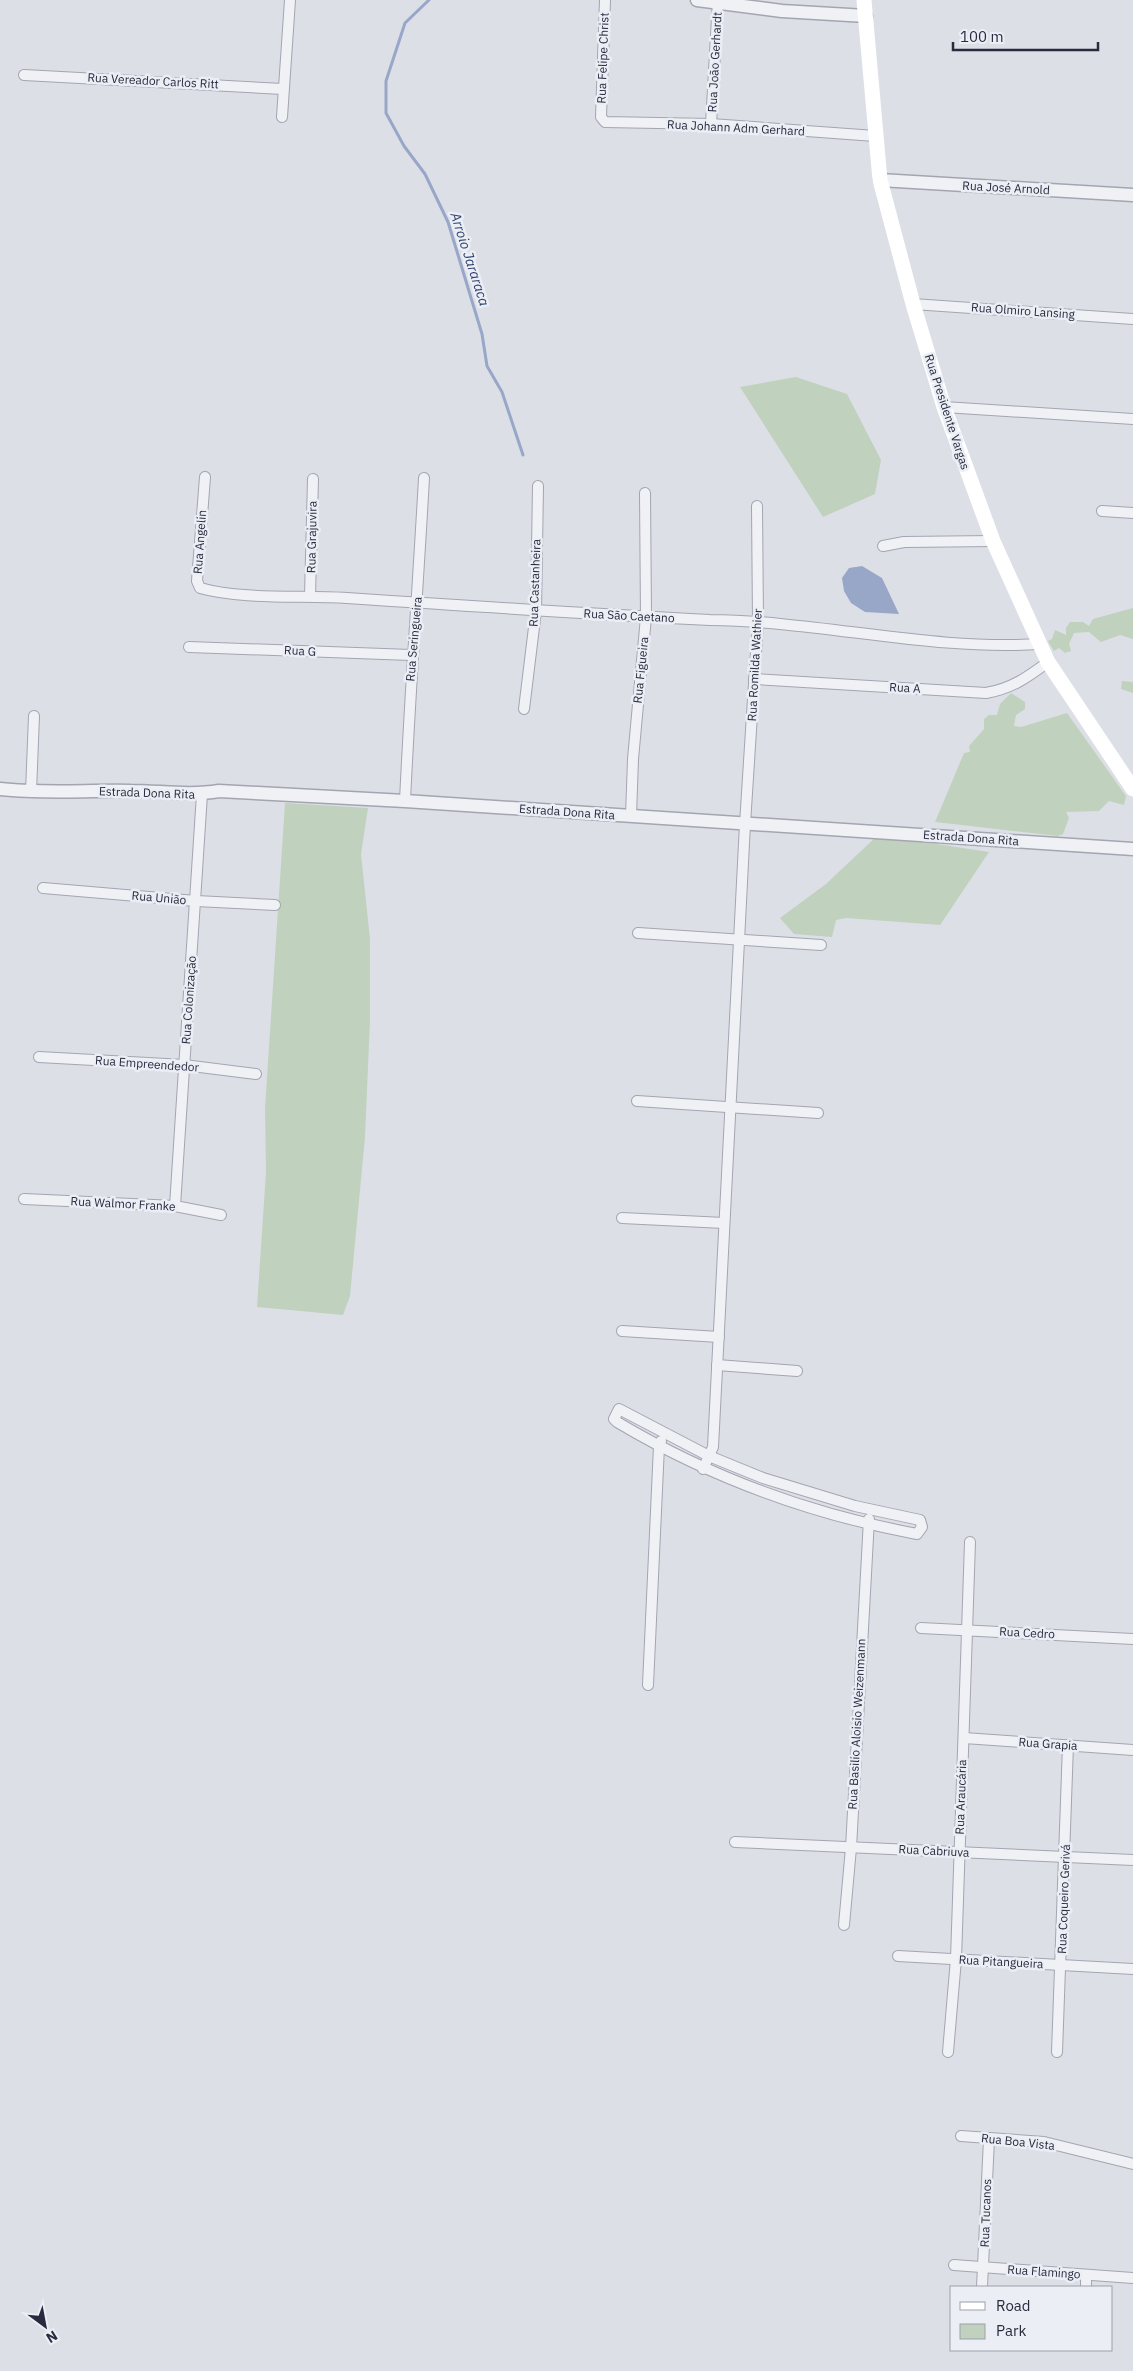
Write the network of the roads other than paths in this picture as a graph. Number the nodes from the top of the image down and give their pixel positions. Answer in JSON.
{"nodes":[{"id":1,"x":290,"y":0,"type":"edge"},
{"id":2,"x":605,"y":0,"type":"edge"},
{"id":3,"x":697,"y":0,"type":"edge"},
{"id":4,"x":864,"y":0,"type":"edge"},
{"id":5,"x":718,"y":2,"type":"edge"},
{"id":6,"x":866,"y":16,"type":"junction"},
{"id":7,"x":24,"y":74,"type":"dead end"},
{"id":8,"x":283,"y":89,"type":"junction"},
{"id":9,"x":282,"y":117,"type":"dead end"},
{"id":10,"x":601,"y":117,"type":"joint"},
{"id":11,"x":711,"y":124,"type":"junction"},
{"id":12,"x":875,"y":136,"type":"junction"},
{"id":13,"x":880,"y":180,"type":"junction"},
{"id":14,"x":1133,"y":195,"type":"edge"},
{"id":15,"x":913,"y":304,"type":"junction"},
{"id":16,"x":1133,"y":319,"type":"edge"},
{"id":17,"x":944,"y":407,"type":"junction"},
{"id":18,"x":1133,"y":418,"type":"edge"},
{"id":19,"x":205,"y":477,"type":"dead end"},
{"id":20,"x":424,"y":478,"type":"dead end"},
{"id":21,"x":313,"y":479,"type":"dead end"},
{"id":22,"x":538,"y":486,"type":"dead end"},
{"id":23,"x":645,"y":493,"type":"dead end"},
{"id":24,"x":757,"y":506,"type":"dead end"},
{"id":25,"x":1102,"y":511,"type":"dead end"},
{"id":26,"x":1133,"y":513,"type":"edge"},
{"id":27,"x":993,"y":541,"type":"junction"},
{"id":28,"x":883,"y":546,"type":"dead end"},
{"id":29,"x":218,"y":593,"type":"joint"},
{"id":30,"x":310,"y":596,"type":"junction"},
{"id":31,"x":417,"y":604,"type":"junction"},
{"id":32,"x":536,"y":611,"type":"junction"},
{"id":33,"x":646,"y":617,"type":"junction"},
{"id":34,"x":758,"y":621,"type":"junction"},
{"id":35,"x":1040,"y":644,"type":"junction"},
{"id":36,"x":189,"y":647,"type":"dead end"},
{"id":37,"x":411,"y":655,"type":"junction"},
{"id":38,"x":1048,"y":662,"type":"junction"},
{"id":39,"x":754,"y":679,"type":"junction"},
{"id":40,"x":524,"y":709,"type":"dead end"},
{"id":41,"x":34,"y":716,"type":"dead end"},
{"id":42,"x":0,"y":789,"type":"edge"},
{"id":43,"x":1133,"y":789,"type":"edge"},
{"id":44,"x":31,"y":792,"type":"junction"},
{"id":45,"x":202,"y":794,"type":"junction"},
{"id":46,"x":405,"y":801,"type":"junction"},
{"id":47,"x":631,"y":816,"type":"junction"},
{"id":48,"x":745,"y":824,"type":"junction"},
{"id":49,"x":1133,"y":849,"type":"edge"},
{"id":50,"x":43,"y":888,"type":"dead end"},
{"id":51,"x":196,"y":901,"type":"junction"},
{"id":52,"x":275,"y":905,"type":"dead end"},
{"id":53,"x":638,"y":933,"type":"dead end"},
{"id":54,"x":739,"y":940,"type":"junction"},
{"id":55,"x":821,"y":945,"type":"dead end"},
{"id":56,"x":39,"y":1057,"type":"dead end"},
{"id":57,"x":184,"y":1066,"type":"junction"},
{"id":58,"x":256,"y":1074,"type":"dead end"},
{"id":59,"x":638,"y":1101,"type":"dead end"},
{"id":60,"x":730,"y":1107,"type":"junction"},
{"id":61,"x":818,"y":1113,"type":"dead end"},
{"id":62,"x":24,"y":1200,"type":"dead end"},
{"id":63,"x":175,"y":1206,"type":"junction"},
{"id":64,"x":221,"y":1215,"type":"dead end"},
{"id":65,"x":622,"y":1218,"type":"dead end"},
{"id":66,"x":724,"y":1224,"type":"junction"},
{"id":67,"x":622,"y":1331,"type":"dead end"},
{"id":68,"x":719,"y":1337,"type":"junction"},
{"id":69,"x":717,"y":1366,"type":"junction"},
{"id":70,"x":797,"y":1371,"type":"dead end"},
{"id":71,"x":665,"y":1433,"type":"junction"},
{"id":72,"x":658,"y":1446,"type":"junction"},
{"id":73,"x":709,"y":1456,"type":"junction"},
{"id":74,"x":703,"y":1469,"type":"junction"},
{"id":75,"x":871,"y":1510,"type":"junction"},
{"id":76,"x":867,"y":1524,"type":"junction"},
{"id":77,"x":970,"y":1542,"type":"dead end"},
{"id":78,"x":921,"y":1628,"type":"dead end"},
{"id":79,"x":966,"y":1630,"type":"junction"},
{"id":80,"x":1133,"y":1639,"type":"edge"},
{"id":81,"x":648,"y":1685,"type":"dead end"},
{"id":82,"x":964,"y":1738,"type":"junction"},
{"id":83,"x":1068,"y":1745,"type":"junction"},
{"id":84,"x":1133,"y":1750,"type":"edge"},
{"id":85,"x":735,"y":1842,"type":"dead end"},
{"id":86,"x":852,"y":1848,"type":"junction"},
{"id":87,"x":960,"y":1853,"type":"junction"},
{"id":88,"x":1066,"y":1857,"type":"junction"},
{"id":89,"x":1133,"y":1860,"type":"edge"},
{"id":90,"x":844,"y":1925,"type":"dead end"},
{"id":91,"x":898,"y":1956,"type":"dead end"},
{"id":92,"x":956,"y":1959,"type":"junction"},
{"id":93,"x":1061,"y":1965,"type":"junction"},
{"id":94,"x":1133,"y":1969,"type":"edge"},
{"id":95,"x":948,"y":2052,"type":"dead end"},
{"id":96,"x":1057,"y":2052,"type":"dead end"},
{"id":97,"x":961,"y":2136,"type":"dead end"},
{"id":98,"x":989,"y":2139,"type":"junction"},
{"id":99,"x":1133,"y":2164,"type":"edge"},
{"id":100,"x":954,"y":2265,"type":"dead end"},
{"id":101,"x":984,"y":2268,"type":"junction"},
{"id":102,"x":1086,"y":2275,"type":"junction"},
{"id":103,"x":1133,"y":2278,"type":"edge"},
{"id":104,"x":982,"y":2286,"type":"edge"},
{"id":105,"x":1086,"y":2286,"type":"edge"}],
"edges":[{"from":1,"to":8,"type":"street"},
{"from":2,"to":10,"type":"street","name":"Rua Felipe Christ"},
{"from":3,"to":5,"type":"street"},
{"from":4,"to":6,"type":"main road","name":"Rua Presidente Vargas"},
{"from":5,"to":6,"type":"street"},
{"from":5,"to":11,"type":"street","name":"Rua João Gerhardt"},
{"from":6,"to":12,"type":"main road","name":"Rua Presidente Vargas"},
{"from":7,"to":8,"type":"street","name":"Rua Vereador Carlos Ritt"},
{"from":8,"to":9,"type":"street"},
{"from":10,"to":11,"type":"street","name":"Rua Johann Adm Gerhard"},
{"from":11,"to":12,"type":"street","name":"Rua Johann Adm Gerhard"},
{"from":12,"to":13,"type":"main road","name":"Rua Presidente Vargas"},
{"from":13,"to":14,"type":"street","name":"Rua José Arnold"},
{"from":13,"to":15,"type":"main road","name":"Rua Presidente Vargas"},
{"from":15,"to":16,"type":"street","name":"Rua Olmiro Lansing"},
{"from":15,"to":17,"type":"main road","name":"Rua Presidente Vargas"},
{"from":17,"to":18,"type":"street"},
{"from":17,"to":27,"type":"main road","name":"Rua Presidente Vargas"},
{"from":19,"to":29,"type":"street","name":"Rua Angelin"},
{"from":20,"to":31,"type":"street","name":"Rua Seringueira"},
{"from":21,"to":30,"type":"street","name":"Rua Grajuvira"},
{"from":22,"to":32,"type":"street","name":"Rua Castanheira"},
{"from":23,"to":33,"type":"street","name":"Rua Figueira"},
{"from":24,"to":34,"type":"street","name":"Rua Romilda Wathier"},
{"from":25,"to":26,"type":"street"},
{"from":27,"to":28,"type":"street"},
{"from":27,"to":35,"type":"main road","name":"Rua Presidente Vargas"},
{"from":29,"to":30,"type":"street","name":"Rua São Caetano"},
{"from":30,"to":31,"type":"street","name":"Rua São Caetano"},
{"from":31,"to":32,"type":"street","name":"Rua São Caetano"},
{"from":31,"to":37,"type":"street","name":"Rua Seringueira"},
{"from":32,"to":33,"type":"street","name":"Rua São Caetano"},
{"from":32,"to":40,"type":"street","name":"Rua Castanheira"},
{"from":33,"to":34,"type":"street","name":"Rua São Caetano"},
{"from":33,"to":47,"type":"street","name":"Rua Figueira"},
{"from":34,"to":35,"type":"street","name":"Rua São Caetano"},
{"from":34,"to":39,"type":"street","name":"Rua Romilda Wathier"},
{"from":35,"to":38,"type":"main road","name":"Rua Presidente Vargas"},
{"from":36,"to":37,"type":"street","name":"Rua G"},
{"from":37,"to":46,"type":"street","name":"Rua Seringueira"},
{"from":38,"to":39,"type":"street","name":"Rua A"},
{"from":38,"to":43,"type":"main road","name":"Rua Presidente Vargas"},
{"from":39,"to":48,"type":"street","name":"Rua Romilda Wathier"},
{"from":41,"to":44,"type":"street"},
{"from":42,"to":44,"type":"street","name":"Estrada Dona Rita"},
{"from":44,"to":45,"type":"street","name":"Estrada Dona Rita"},
{"from":45,"to":46,"type":"street","name":"Estrada Dona Rita"},
{"from":45,"to":51,"type":"street","name":"Rua Colonização"},
{"from":46,"to":47,"type":"street","name":"Estrada Dona Rita"},
{"from":47,"to":48,"type":"street","name":"Estrada Dona Rita"},
{"from":48,"to":49,"type":"street","name":"Estrada Dona Rita"},
{"from":48,"to":54,"type":"street","name":"Rua Romilda Wathier"},
{"from":50,"to":51,"type":"street","name":"Rua União"},
{"from":51,"to":52,"type":"street","name":"Rua União"},
{"from":51,"to":57,"type":"street","name":"Rua Colonização"},
{"from":53,"to":54,"type":"street"},
{"from":54,"to":55,"type":"street"},
{"from":54,"to":60,"type":"street","name":"Rua Romilda Wathier"},
{"from":56,"to":57,"type":"street","name":"Rua Empreendedor"},
{"from":57,"to":58,"type":"street","name":"Rua Empreendedor"},
{"from":57,"to":63,"type":"street","name":"Rua Colonização"},
{"from":59,"to":60,"type":"street"},
{"from":60,"to":61,"type":"street"},
{"from":60,"to":66,"type":"street","name":"Rua Romilda Wathier"},
{"from":62,"to":63,"type":"street","name":"Rua Walmor Franke"},
{"from":63,"to":64,"type":"street","name":"Rua Walmor Franke"},
{"from":65,"to":66,"type":"street"},
{"from":66,"to":68,"type":"street","name":"Rua Romilda Wathier"},
{"from":67,"to":68,"type":"street"},
{"from":68,"to":69,"type":"street","name":"Rua Romilda Wathier"},
{"from":69,"to":70,"type":"street"},
{"from":69,"to":73,"type":"street","name":"Rua Romilda Wathier"},
{"from":71,"to":72,"type":"street"},
{"from":71,"to":72,"type":"street"},
{"from":71,"to":73,"type":"street"},
{"from":72,"to":74,"type":"street"},
{"from":72,"to":81,"type":"street"},
{"from":73,"to":74,"type":"street","name":"Rua Romilda Wathier"},
{"from":73,"to":75,"type":"street"},
{"from":74,"to":76,"type":"street"},
{"from":75,"to":76,"type":"street","name":"Rua Basilio Aloisio Weizenmann"},
{"from":75,"to":76,"type":"street"},
{"from":76,"to":86,"type":"street","name":"Rua Basilio Aloisio Weizenmann"},
{"from":77,"to":79,"type":"street","name":"Rua Araucária"},
{"from":78,"to":79,"type":"street","name":"Rua Cedro"},
{"from":79,"to":80,"type":"street","name":"Rua Cedro"},
{"from":79,"to":82,"type":"street","name":"Rua Araucária"},
{"from":82,"to":83,"type":"street","name":"Rua Grapia"},
{"from":82,"to":87,"type":"street","name":"Rua Araucária"},
{"from":83,"to":84,"type":"street","name":"Rua Grapia"},
{"from":83,"to":88,"type":"street","name":"Rua Coqueiro Gerivá"},
{"from":85,"to":86,"type":"street","name":"Rua Cabriuva"},
{"from":86,"to":87,"type":"street","name":"Rua Cabriuva"},
{"from":86,"to":90,"type":"street","name":"Rua Basilio Aloisio Weizenmann"},
{"from":87,"to":88,"type":"street","name":"Rua Cabriuva"},
{"from":87,"to":92,"type":"street","name":"Rua Araucária"},
{"from":88,"to":89,"type":"street","name":"Rua Cabriuva"},
{"from":88,"to":93,"type":"street","name":"Rua Coqueiro Gerivá"},
{"from":91,"to":92,"type":"street","name":"Rua Pitangueira"},
{"from":92,"to":93,"type":"street","name":"Rua Pitangueira"},
{"from":92,"to":95,"type":"street","name":"Rua Araucária"},
{"from":93,"to":94,"type":"street","name":"Rua Pitangueira"},
{"from":93,"to":96,"type":"street","name":"Rua Coqueiro Gerivá"},
{"from":97,"to":98,"type":"street","name":"Rua Boa Vista"},
{"from":98,"to":99,"type":"street","name":"Rua Boa Vista"},
{"from":98,"to":101,"type":"street","name":"Rua Tucanos"},
{"from":100,"to":101,"type":"street","name":"Rua Flamingo"},
{"from":101,"to":102,"type":"street","name":"Rua Flamingo"},
{"from":101,"to":104,"type":"street","name":"Rua Tucanos"},
{"from":102,"to":103,"type":"street","name":"Rua Flamingo"},
{"from":102,"to":105,"type":"street"}]}
